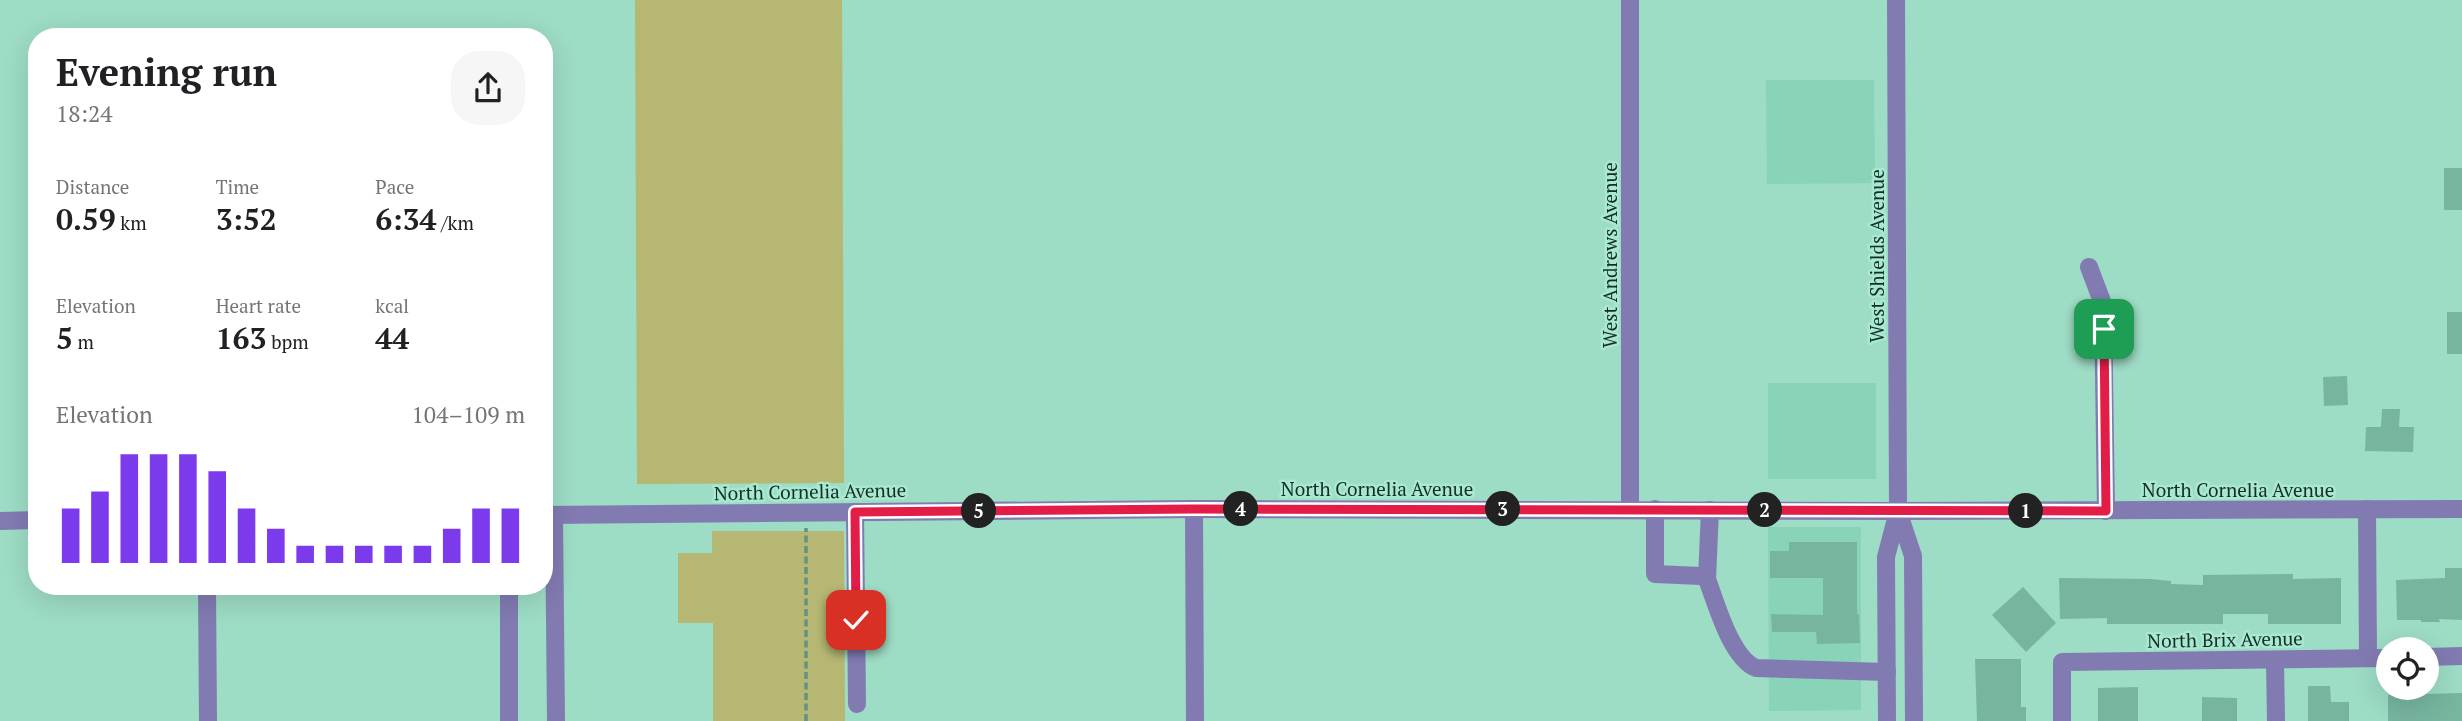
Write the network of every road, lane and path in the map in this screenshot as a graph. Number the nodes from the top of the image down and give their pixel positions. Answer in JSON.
{"nodes":[{"id":1,"x":1630,"y":0,"type":"edge"},
{"id":2,"x":1896,"y":0,"type":"edge"},
{"id":3,"x":2089,"y":267,"type":"dead end"},
{"id":4,"x":1194,"y":509,"type":"junction"},
{"id":5,"x":1630,"y":509,"type":"junction"},
{"id":6,"x":1655,"y":509,"type":"junction"},
{"id":7,"x":2367,"y":509,"type":"junction"},
{"id":8,"x":2462,"y":509,"type":"edge"},
{"id":9,"x":1710,"y":510,"type":"junction"},
{"id":10,"x":1898,"y":511,"type":"junction"},
{"id":11,"x":2106,"y":511,"type":"junction"},
{"id":12,"x":806,"y":512,"type":"junction"},
{"id":13,"x":855,"y":512,"type":"junction"},
{"id":14,"x":553,"y":515,"type":"edge"},
{"id":15,"x":28,"y":520,"type":"edge"},
{"id":16,"x":0,"y":521,"type":"edge"},
{"id":17,"x":1707,"y":579,"type":"junction"},
{"id":18,"x":207,"y":595,"type":"edge"},
{"id":19,"x":509,"y":595,"type":"edge"},
{"id":20,"x":552,"y":595,"type":"edge"},
{"id":21,"x":2462,"y":656,"type":"edge"},
{"id":22,"x":2439,"y":657,"type":"edge"},
{"id":23,"x":2368,"y":658,"type":"junction"},
{"id":24,"x":2376,"y":658,"type":"edge"},
{"id":25,"x":2275,"y":660,"type":"junction"},
{"id":26,"x":1887,"y":672,"type":"junction"},
{"id":27,"x":857,"y":704,"type":"dead end"},
{"id":28,"x":208,"y":721,"type":"edge"},
{"id":29,"x":509,"y":721,"type":"edge"},
{"id":30,"x":556,"y":721,"type":"edge"},
{"id":31,"x":806,"y":721,"type":"edge"},
{"id":32,"x":1195,"y":721,"type":"edge"},
{"id":33,"x":1887,"y":721,"type":"edge"},
{"id":34,"x":1914,"y":721,"type":"edge"},
{"id":35,"x":2062,"y":721,"type":"edge"},
{"id":36,"x":2276,"y":721,"type":"edge"}],
"edges":[{"from":1,"to":5,"type":"street","name":"West Andrews Avenue"},
{"from":2,"to":10,"type":"street","name":"West Shields Avenue"},
{"from":3,"to":11,"type":"street"},
{"from":4,"to":5,"type":"street","name":"North Cornelia Avenue"},
{"from":4,"to":13,"type":"street","name":"North Cornelia Avenue"},
{"from":4,"to":32,"type":"street"},
{"from":5,"to":6,"type":"street","name":"North Cornelia Avenue"},
{"from":6,"to":9,"type":"street","name":"North Cornelia Avenue"},
{"from":6,"to":17,"type":"street"},
{"from":7,"to":8,"type":"street","name":"North Cornelia Avenue"},
{"from":7,"to":11,"type":"street","name":"North Cornelia Avenue"},
{"from":7,"to":23,"type":"street"},
{"from":9,"to":10,"type":"street","name":"North Cornelia Avenue"},
{"from":9,"to":17,"type":"street"},
{"from":10,"to":11,"type":"street","name":"North Cornelia Avenue"},
{"from":10,"to":26,"type":"street","name":"West Shields Avenue"},
{"from":10,"to":34,"type":"street","name":"West Shields Avenue"},
{"from":12,"to":13,"type":"street","name":"North Cornelia Avenue"},
{"from":12,"to":14,"type":"street","name":"North Cornelia Avenue"},
{"from":12,"to":31,"type":"path"},
{"from":13,"to":27,"type":"street"},
{"from":15,"to":16,"type":"street"},
{"from":17,"to":26,"type":"street"},
{"from":18,"to":28,"type":"street"},
{"from":19,"to":29,"type":"street"},
{"from":20,"to":30,"type":"street"},
{"from":21,"to":22,"type":"street"},
{"from":23,"to":24,"type":"street","name":"North Brix Avenue"},
{"from":23,"to":25,"type":"street","name":"North Brix Avenue"},
{"from":25,"to":35,"type":"street","name":"North Brix Avenue"},
{"from":25,"to":36,"type":"street"},
{"from":26,"to":33,"type":"street","name":"West Shields Avenue"}]}
